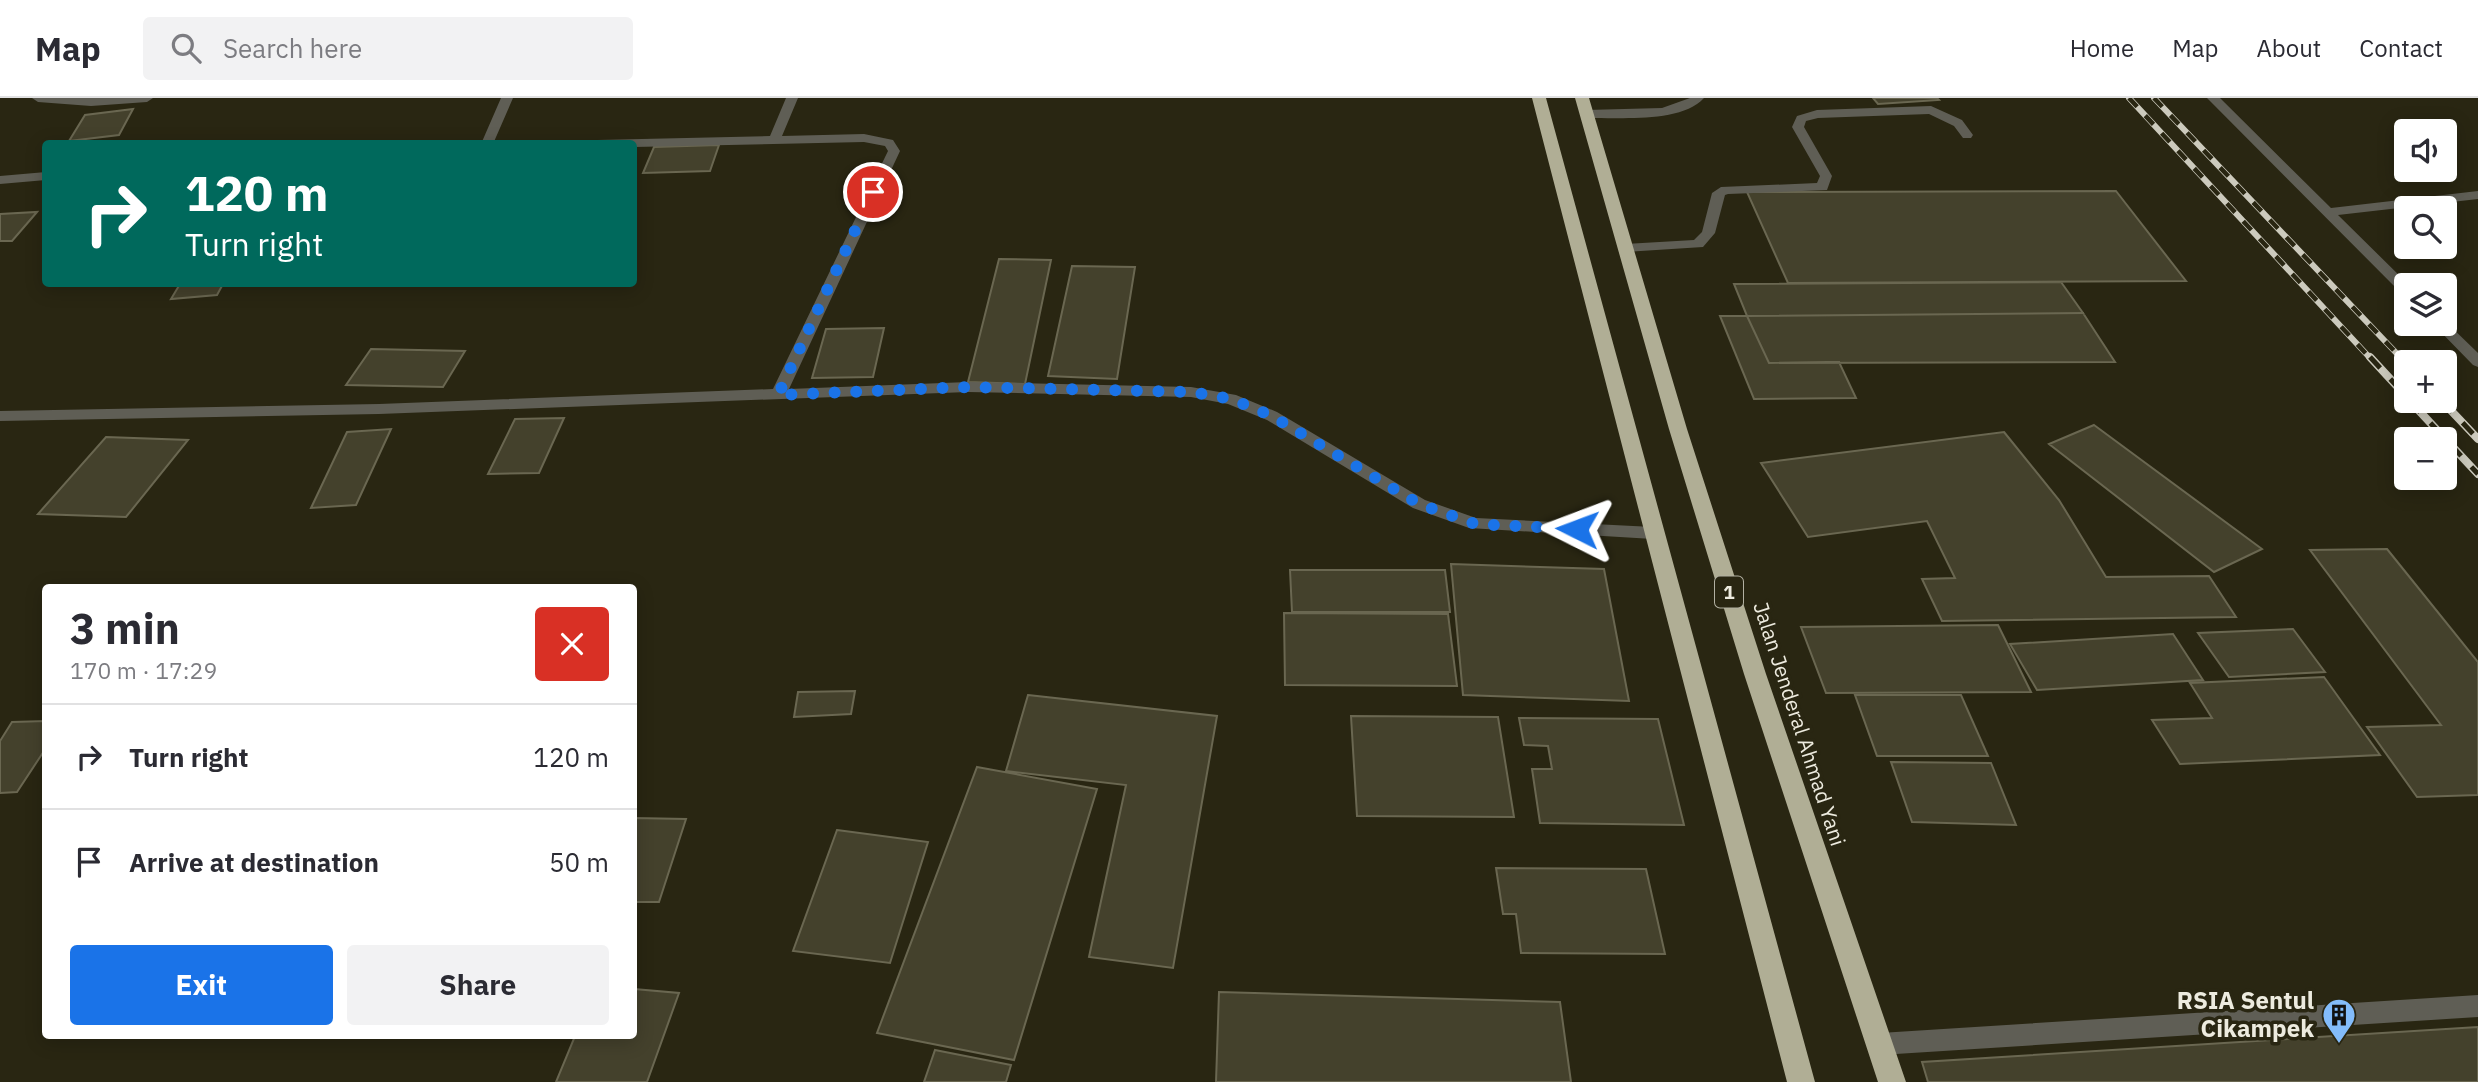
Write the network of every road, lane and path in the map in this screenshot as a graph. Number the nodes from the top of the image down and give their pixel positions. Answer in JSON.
{"nodes":[{"id":1,"x":38,"y":98,"type":"edge"},
{"id":2,"x":146,"y":98,"type":"edge"},
{"id":3,"x":507,"y":98,"type":"edge"},
{"id":4,"x":792,"y":98,"type":"edge"},
{"id":5,"x":1539,"y":98,"type":"edge"},
{"id":6,"x":1698,"y":98,"type":"edge"},
{"id":7,"x":2213,"y":98,"type":"edge"},
{"id":8,"x":1584,"y":106,"type":"edge"},
{"id":9,"x":1967,"y":135,"type":"dead end"},
{"id":10,"x":775,"y":139,"type":"junction"},
{"id":11,"x":488,"y":140,"type":"edge"},
{"id":12,"x":637,"y":143,"type":"edge"},
{"id":13,"x":42,"y":176,"type":"edge"},
{"id":14,"x":0,"y":180,"type":"edge"},
{"id":15,"x":2478,"y":195,"type":"edge"},
{"id":16,"x":2328,"y":212,"type":"junction"},
{"id":17,"x":1625,"y":248,"type":"junction"},
{"id":18,"x":2394,"y":278,"type":"edge"},
{"id":19,"x":2452,"y":336,"type":"edge"},
{"id":20,"x":2478,"y":362,"type":"edge"},
{"id":21,"x":778,"y":395,"type":"junction"},
{"id":22,"x":0,"y":416,"type":"edge"},
{"id":23,"x":1653,"y":533,"type":"junction"},
{"id":24,"x":2478,"y":1006,"type":"edge"},
{"id":25,"x":1880,"y":1044,"type":"junction"},
{"id":26,"x":1801,"y":1082,"type":"edge"},
{"id":27,"x":1892,"y":1082,"type":"edge"}],
"edges":[{"from":1,"to":2,"type":"street"},
{"from":3,"to":11,"type":"street"},
{"from":4,"to":10,"type":"street"},
{"from":5,"to":23,"type":"highway"},
{"from":6,"to":8,"type":"street"},
{"from":7,"to":16,"type":"street"},
{"from":8,"to":17,"type":"highway","name":"Jalan Jenderal Ahmad Yani","number":"1"},
{"from":9,"to":17,"type":"street"},
{"from":10,"to":12,"type":"street"},
{"from":10,"to":21,"type":"street"},
{"from":13,"to":14,"type":"street"},
{"from":15,"to":16,"type":"street"},
{"from":16,"to":18,"type":"street"},
{"from":17,"to":25,"type":"highway","name":"Jalan Jenderal Ahmad Yani","number":"1"},
{"from":19,"to":20,"type":"street"},
{"from":21,"to":22,"type":"street"},
{"from":21,"to":23,"type":"street"},
{"from":23,"to":26,"type":"highway"},
{"from":24,"to":25,"type":"street"},
{"from":25,"to":27,"type":"highway","name":"Jalan Jenderal Ahmad Yani","number":"1"}]}
